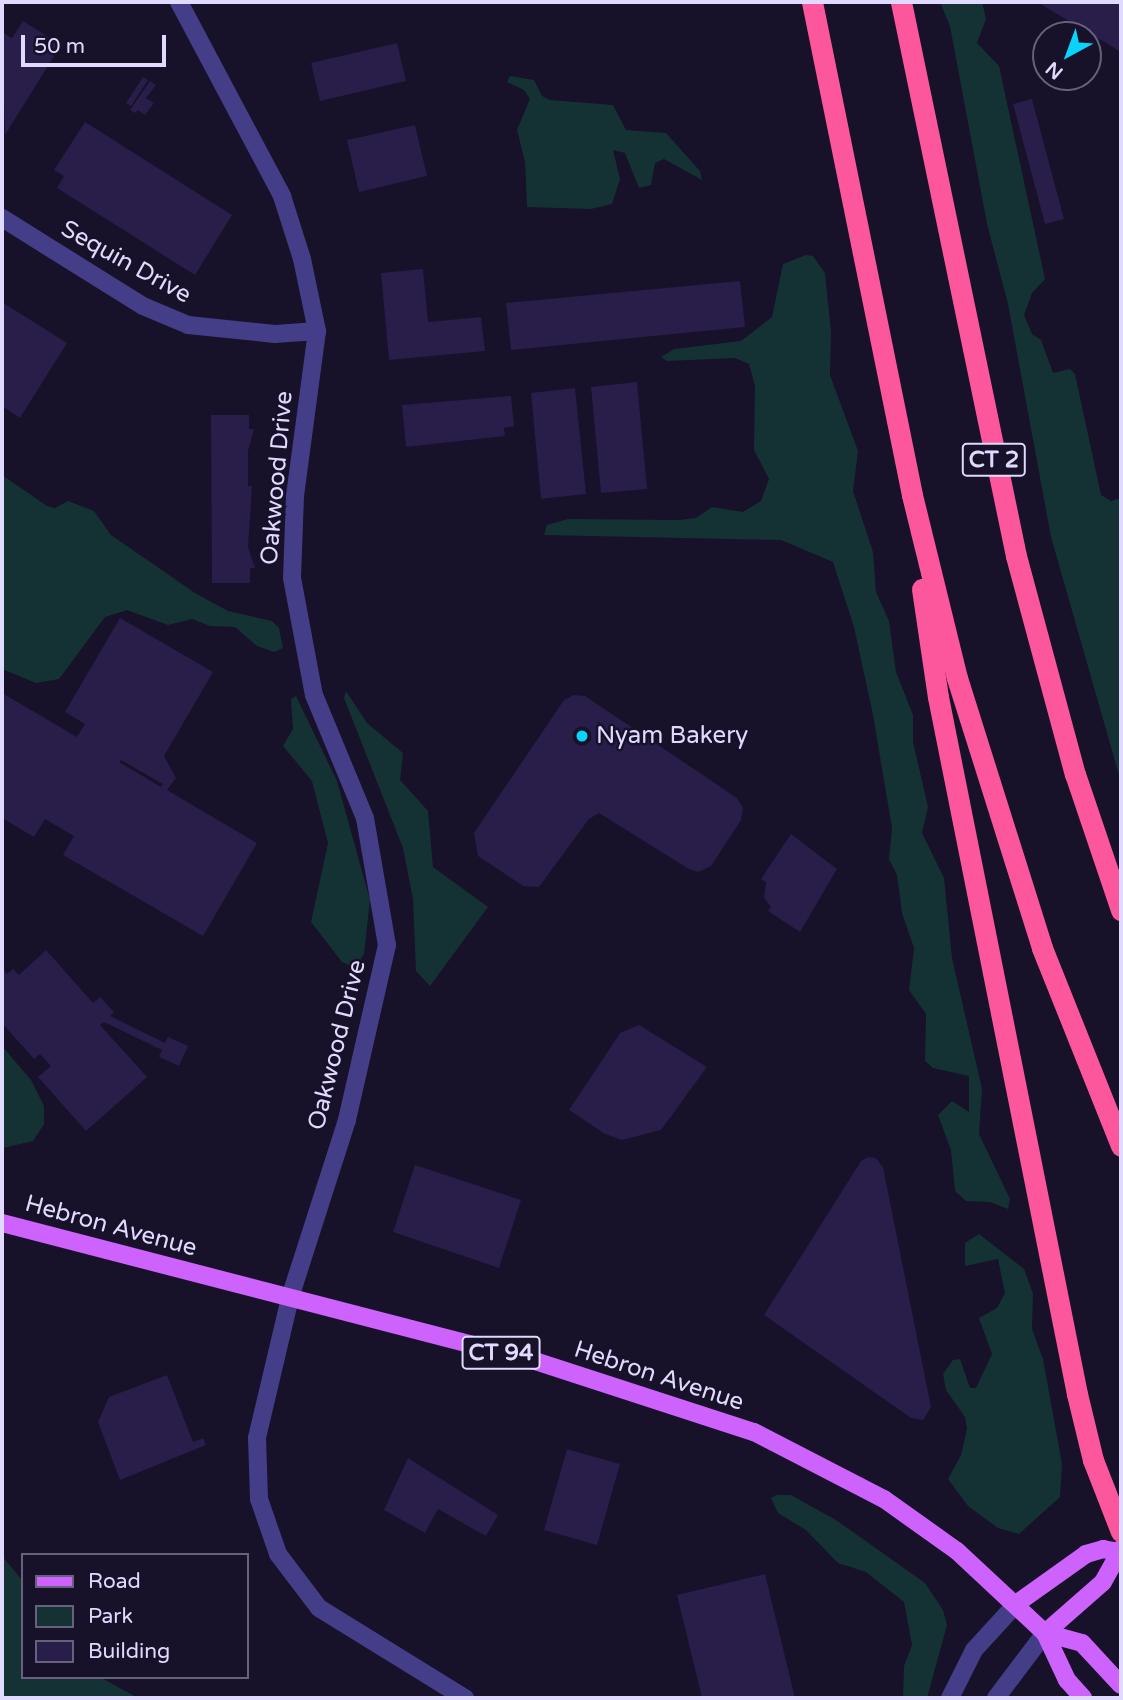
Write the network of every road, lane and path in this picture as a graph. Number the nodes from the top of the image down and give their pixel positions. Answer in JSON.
{"nodes":[{"id":1,"x":179,"y":2,"type":"edge"},
{"id":2,"x":812,"y":2,"type":"edge"},
{"id":3,"x":901,"y":2,"type":"edge"},
{"id":4,"x":2,"y":218,"type":"edge"},
{"id":5,"x":317,"y":331,"type":"junction"},
{"id":6,"x":919,"y":524,"type":"junction"},
{"id":7,"x":1121,"y":909,"type":"edge"},
{"id":8,"x":1121,"y":1146,"type":"edge"},
{"id":9,"x":2,"y":1223,"type":"edge"},
{"id":10,"x":290,"y":1298,"type":"junction"},
{"id":11,"x":1120,"y":1544,"type":"edge"},
{"id":12,"x":1016,"y":1604,"type":"junction"},
{"id":13,"x":1045,"y":1633,"type":"junction"},
{"id":14,"x":1121,"y":1685,"type":"edge"},
{"id":15,"x":466,"y":1698,"type":"edge"},
{"id":16,"x":950,"y":1698,"type":"edge"},
{"id":17,"x":996,"y":1698,"type":"edge"},
{"id":18,"x":1083,"y":1698,"type":"edge"}],
"edges":[{"from":1,"to":5,"type":"street","name":"Oakwood Drive"},
{"from":2,"to":6,"type":"highway"},
{"from":3,"to":7,"type":"highway","number":"CT 2"},
{"from":4,"to":5,"type":"street","name":"Sequin Drive"},
{"from":5,"to":10,"type":"street","name":"Oakwood Drive"},
{"from":6,"to":8,"type":"highway"},
{"from":6,"to":11,"type":"highway"},
{"from":9,"to":10,"type":"main road","name":"Hebron Avenue","number":"CT 94"},
{"from":10,"to":12,"type":"main road","name":"Hebron Avenue","number":"CT 94"},
{"from":10,"to":15,"type":"street","name":"Oakwood Drive"},
{"from":11,"to":12,"type":"main road"},
{"from":11,"to":13,"type":"main road"},
{"from":12,"to":13,"type":"main road","name":"Hebron Avenue","number":"CT 94"},
{"from":12,"to":16,"type":"street"},
{"from":13,"to":14,"type":"main road","name":"Hebron Avenue","number":"CT 94"},
{"from":13,"to":17,"type":"street"},
{"from":13,"to":18,"type":"main road","name":"Hebron Avenue","number":"CT 94"}]}
